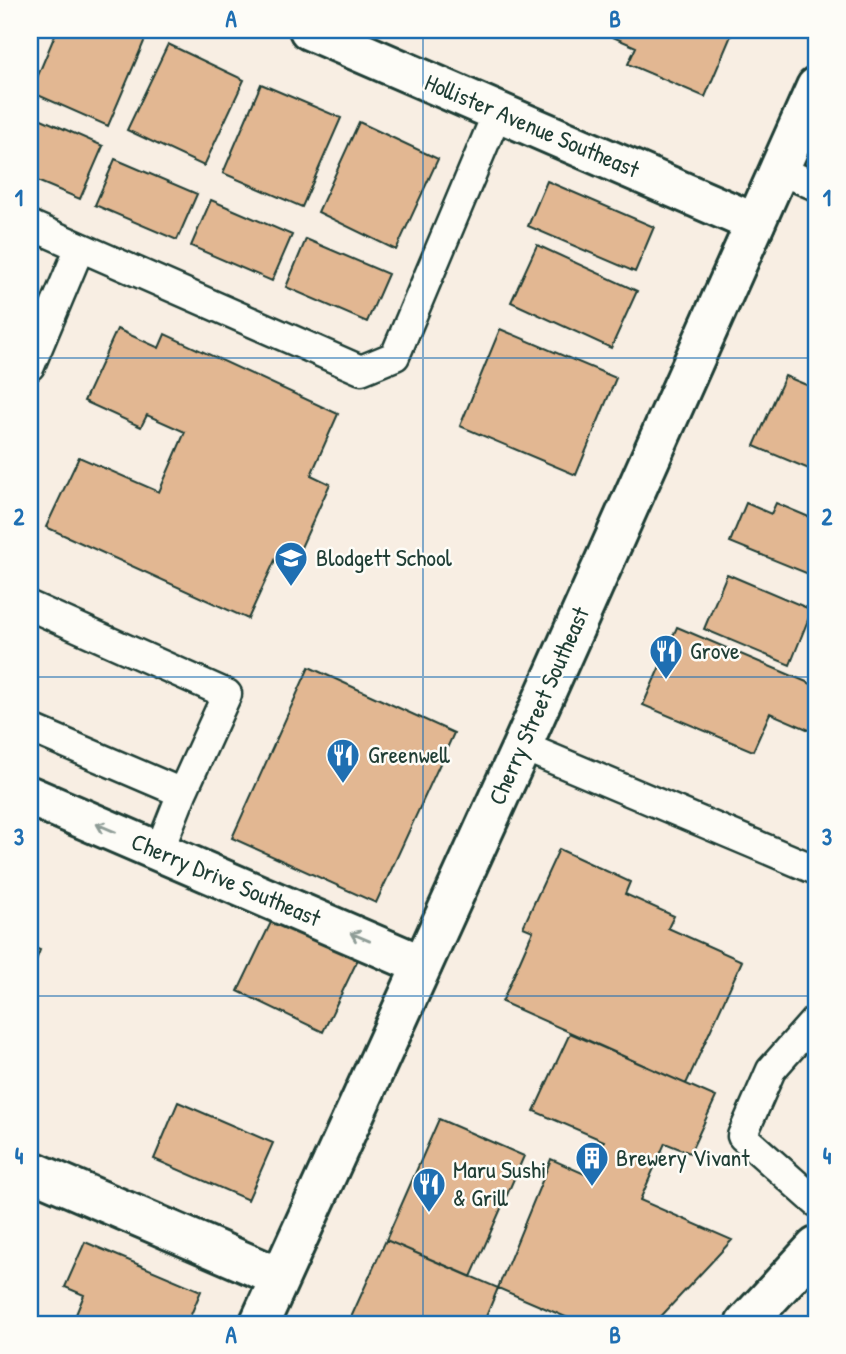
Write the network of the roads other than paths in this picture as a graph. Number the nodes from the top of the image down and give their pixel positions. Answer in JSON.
{"nodes":[{"id":1,"x":309,"y":30,"type":"edge"},
{"id":2,"x":816,"y":87,"type":"edge"},
{"id":3,"x":498,"y":111,"type":"junction"},
{"id":4,"x":779,"y":170,"type":"junction"},
{"id":5,"x":816,"y":186,"type":"edge"},
{"id":6,"x":755,"y":223,"type":"junction"},
{"id":7,"x":30,"y":225,"type":"edge"},
{"id":8,"x":80,"y":247,"type":"junction"},
{"id":9,"x":30,"y":366,"type":"edge"},
{"id":10,"x":30,"y":606,"type":"edge"},
{"id":11,"x":30,"y":728,"type":"edge"},
{"id":12,"x":522,"y":746,"type":"junction"},
{"id":13,"x":182,"y":793,"type":"junction"},
{"id":14,"x":30,"y":796,"type":"edge"},
{"id":15,"x":159,"y":851,"type":"junction"},
{"id":16,"x":816,"y":870,"type":"edge"},
{"id":17,"x":422,"y":965,"type":"junction"},
{"id":18,"x":816,"y":1019,"type":"edge"},
{"id":19,"x":30,"y":1170,"type":"edge"},
{"id":20,"x":816,"y":1202,"type":"edge"},
{"id":21,"x":816,"y":1247,"type":"edge"},
{"id":22,"x":279,"y":1278,"type":"junction"},
{"id":23,"x":259,"y":1324,"type":"edge"},
{"id":24,"x":745,"y":1324,"type":"edge"}],
"edges":[{"from":1,"to":3,"type":"street","name":"Hollister Avenue Southeast"},
{"from":2,"to":4,"type":"street","name":"Cherry Street Southeast"},
{"from":3,"to":6,"type":"street","name":"Hollister Avenue Southeast"},
{"from":3,"to":8,"type":"lane"},
{"from":4,"to":5,"type":"lane"},
{"from":4,"to":6,"type":"street","name":"Cherry Street Southeast"},
{"from":6,"to":12,"type":"street","name":"Cherry Street Southeast"},
{"from":7,"to":8,"type":"lane"},
{"from":8,"to":9,"type":"lane"},
{"from":10,"to":13,"type":"lane"},
{"from":11,"to":13,"type":"lane"},
{"from":12,"to":16,"type":"lane"},
{"from":12,"to":17,"type":"street","name":"Cherry Street Southeast"},
{"from":13,"to":15,"type":"lane"},
{"from":15,"to":14,"type":"street","name":"Cherry Drive Southeast","one_way":true},
{"from":17,"to":15,"type":"street","name":"Cherry Drive Southeast","one_way":true},
{"from":17,"to":22,"type":"street","name":"Cherry Street Southeast"},
{"from":18,"to":20,"type":"lane"},
{"from":19,"to":22,"type":"street"},
{"from":21,"to":24,"type":"street"},
{"from":22,"to":23,"type":"street","name":"Cherry Street Southeast"}]}
